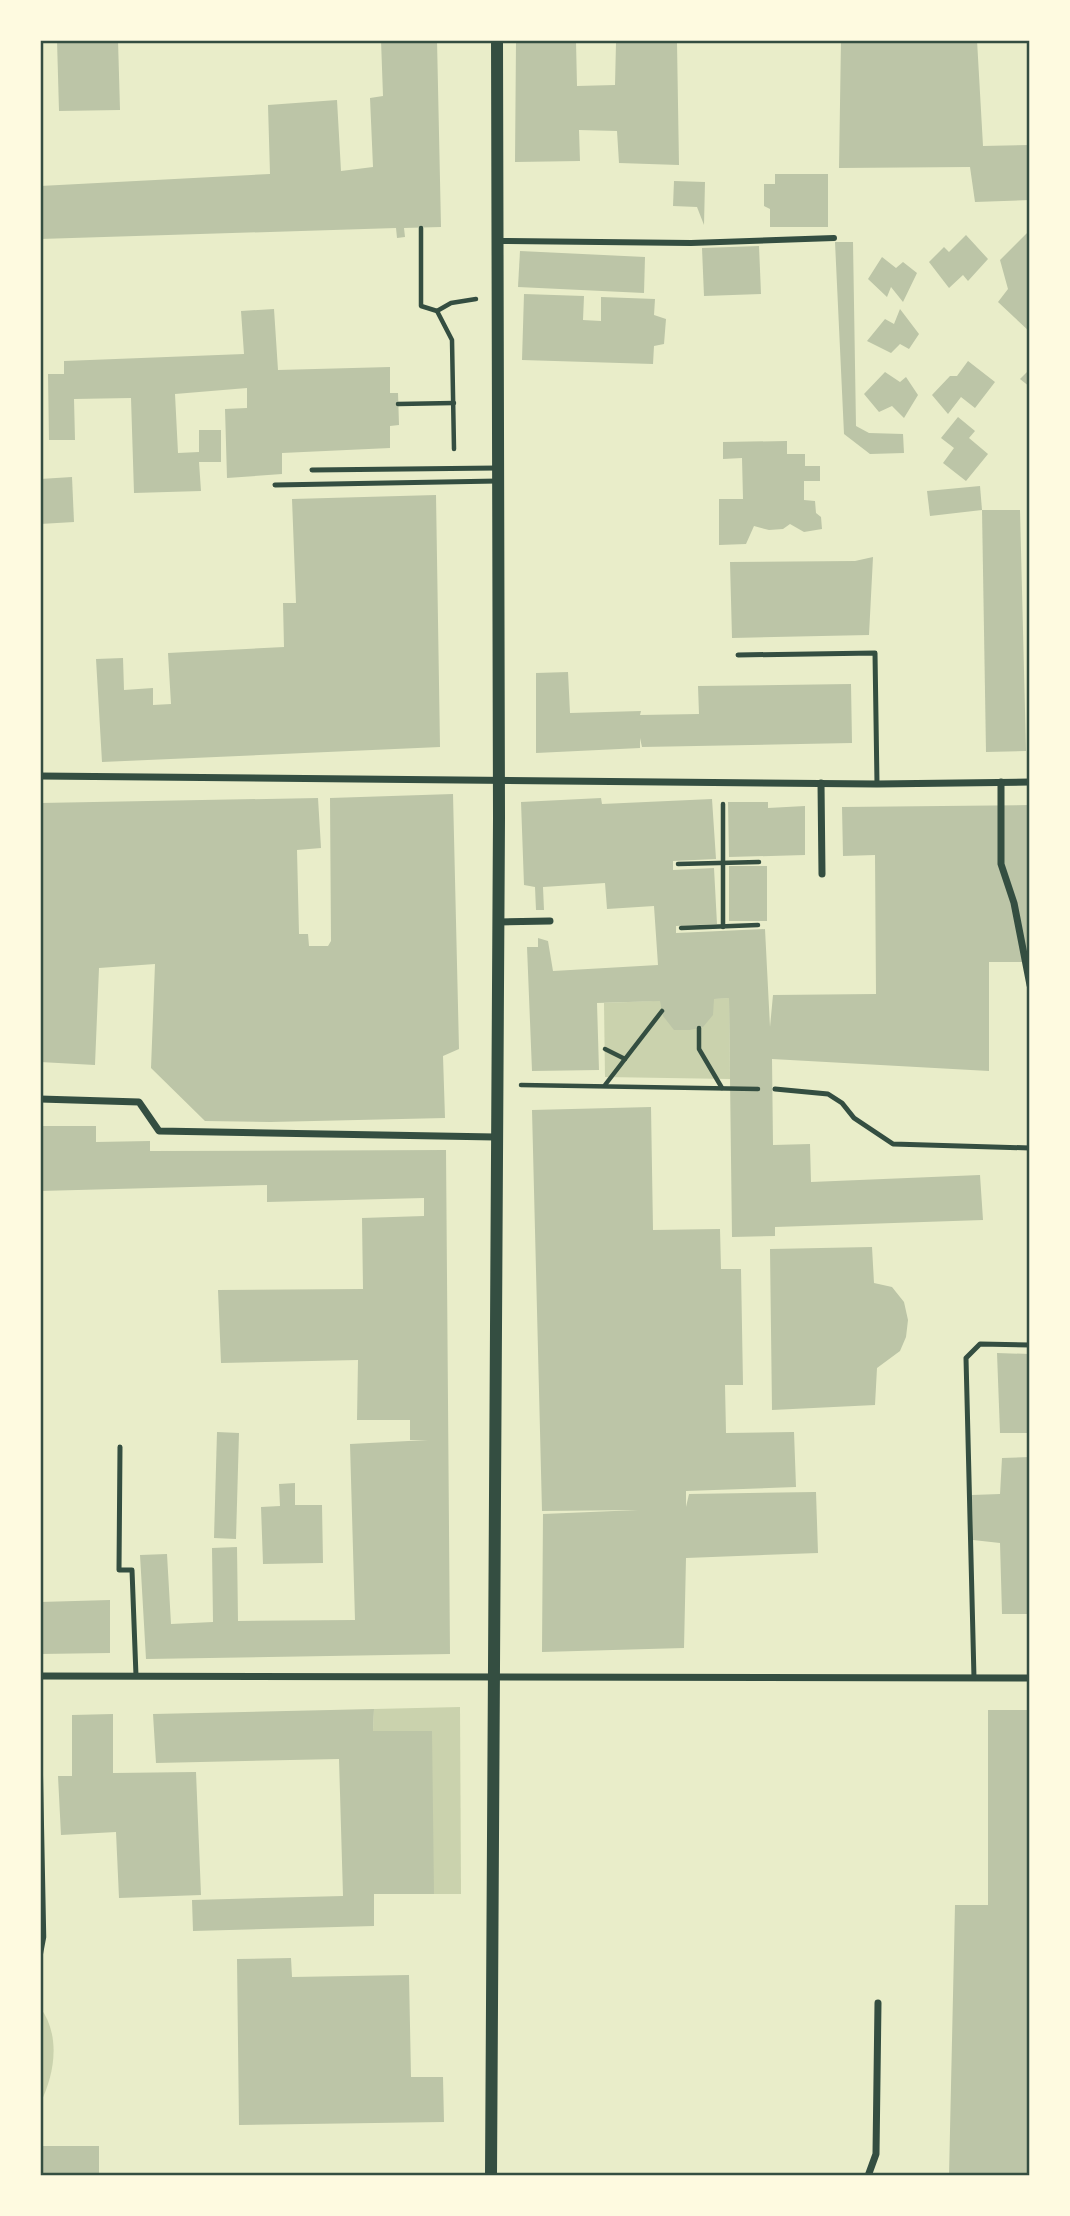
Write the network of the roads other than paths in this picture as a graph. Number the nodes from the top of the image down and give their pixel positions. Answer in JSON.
{"nodes":[{"id":1,"x":497,"y":40,"type":"edge"},
{"id":2,"x":834,"y":238,"type":"dead end"},
{"id":3,"x":499,"y":241,"type":"junction"},
{"id":4,"x":312,"y":470,"type":"dead end"},
{"id":5,"x":497,"y":475,"type":"junction"},
{"id":6,"x":275,"y":485,"type":"dead end"},
{"id":7,"x":738,"y":655,"type":"dead end"},
{"id":8,"x":40,"y":776,"type":"edge"},
{"id":9,"x":498,"y":780,"type":"junction"},
{"id":10,"x":1001,"y":782,"type":"junction"},
{"id":11,"x":1030,"y":782,"type":"edge"},
{"id":12,"x":821,"y":783,"type":"junction"},
{"id":13,"x":877,"y":784,"type":"junction"},
{"id":14,"x":822,"y":874,"type":"dead end"},
{"id":15,"x":550,"y":921,"type":"dead end"},
{"id":16,"x":497,"y":922,"type":"junction"},
{"id":17,"x":1030,"y":985,"type":"edge"},
{"id":18,"x":775,"y":1089,"type":"road end"},
{"id":19,"x":40,"y":1099,"type":"edge"},
{"id":20,"x":495,"y":1137,"type":"junction"},
{"id":21,"x":1030,"y":1149,"type":"edge"},
{"id":22,"x":1030,"y":1345,"type":"edge"},
{"id":23,"x":120,"y":1447,"type":"dead end"},
{"id":24,"x":40,"y":1676,"type":"edge"},
{"id":25,"x":136,"y":1676,"type":"junction"},
{"id":26,"x":492,"y":1677,"type":"junction"},
{"id":27,"x":974,"y":1678,"type":"junction"},
{"id":28,"x":1030,"y":1678,"type":"edge"},
{"id":29,"x":878,"y":2003,"type":"dead end"},
{"id":30,"x":491,"y":2176,"type":"edge"},
{"id":31,"x":868,"y":2176,"type":"edge"}],
"edges":[{"from":1,"to":3,"type":"street"},
{"from":2,"to":3,"type":"street"},
{"from":3,"to":5,"type":"street"},
{"from":4,"to":5,"type":"lane"},
{"from":5,"to":6,"type":"lane"},
{"from":5,"to":9,"type":"street"},
{"from":7,"to":13,"type":"lane"},
{"from":8,"to":9,"type":"street"},
{"from":9,"to":12,"type":"street"},
{"from":9,"to":16,"type":"street"},
{"from":10,"to":11,"type":"street"},
{"from":10,"to":13,"type":"street"},
{"from":10,"to":17,"type":"street"},
{"from":12,"to":13,"type":"street"},
{"from":12,"to":14,"type":"street"},
{"from":15,"to":16,"type":"street"},
{"from":16,"to":20,"type":"street"},
{"from":18,"to":21,"type":"lane"},
{"from":19,"to":20,"type":"street"},
{"from":20,"to":26,"type":"street"},
{"from":22,"to":27,"type":"lane"},
{"from":23,"to":25,"type":"lane"},
{"from":24,"to":25,"type":"street"},
{"from":25,"to":26,"type":"street"},
{"from":26,"to":27,"type":"street"},
{"from":26,"to":30,"type":"street"},
{"from":27,"to":28,"type":"street"},
{"from":29,"to":31,"type":"street"}]}
